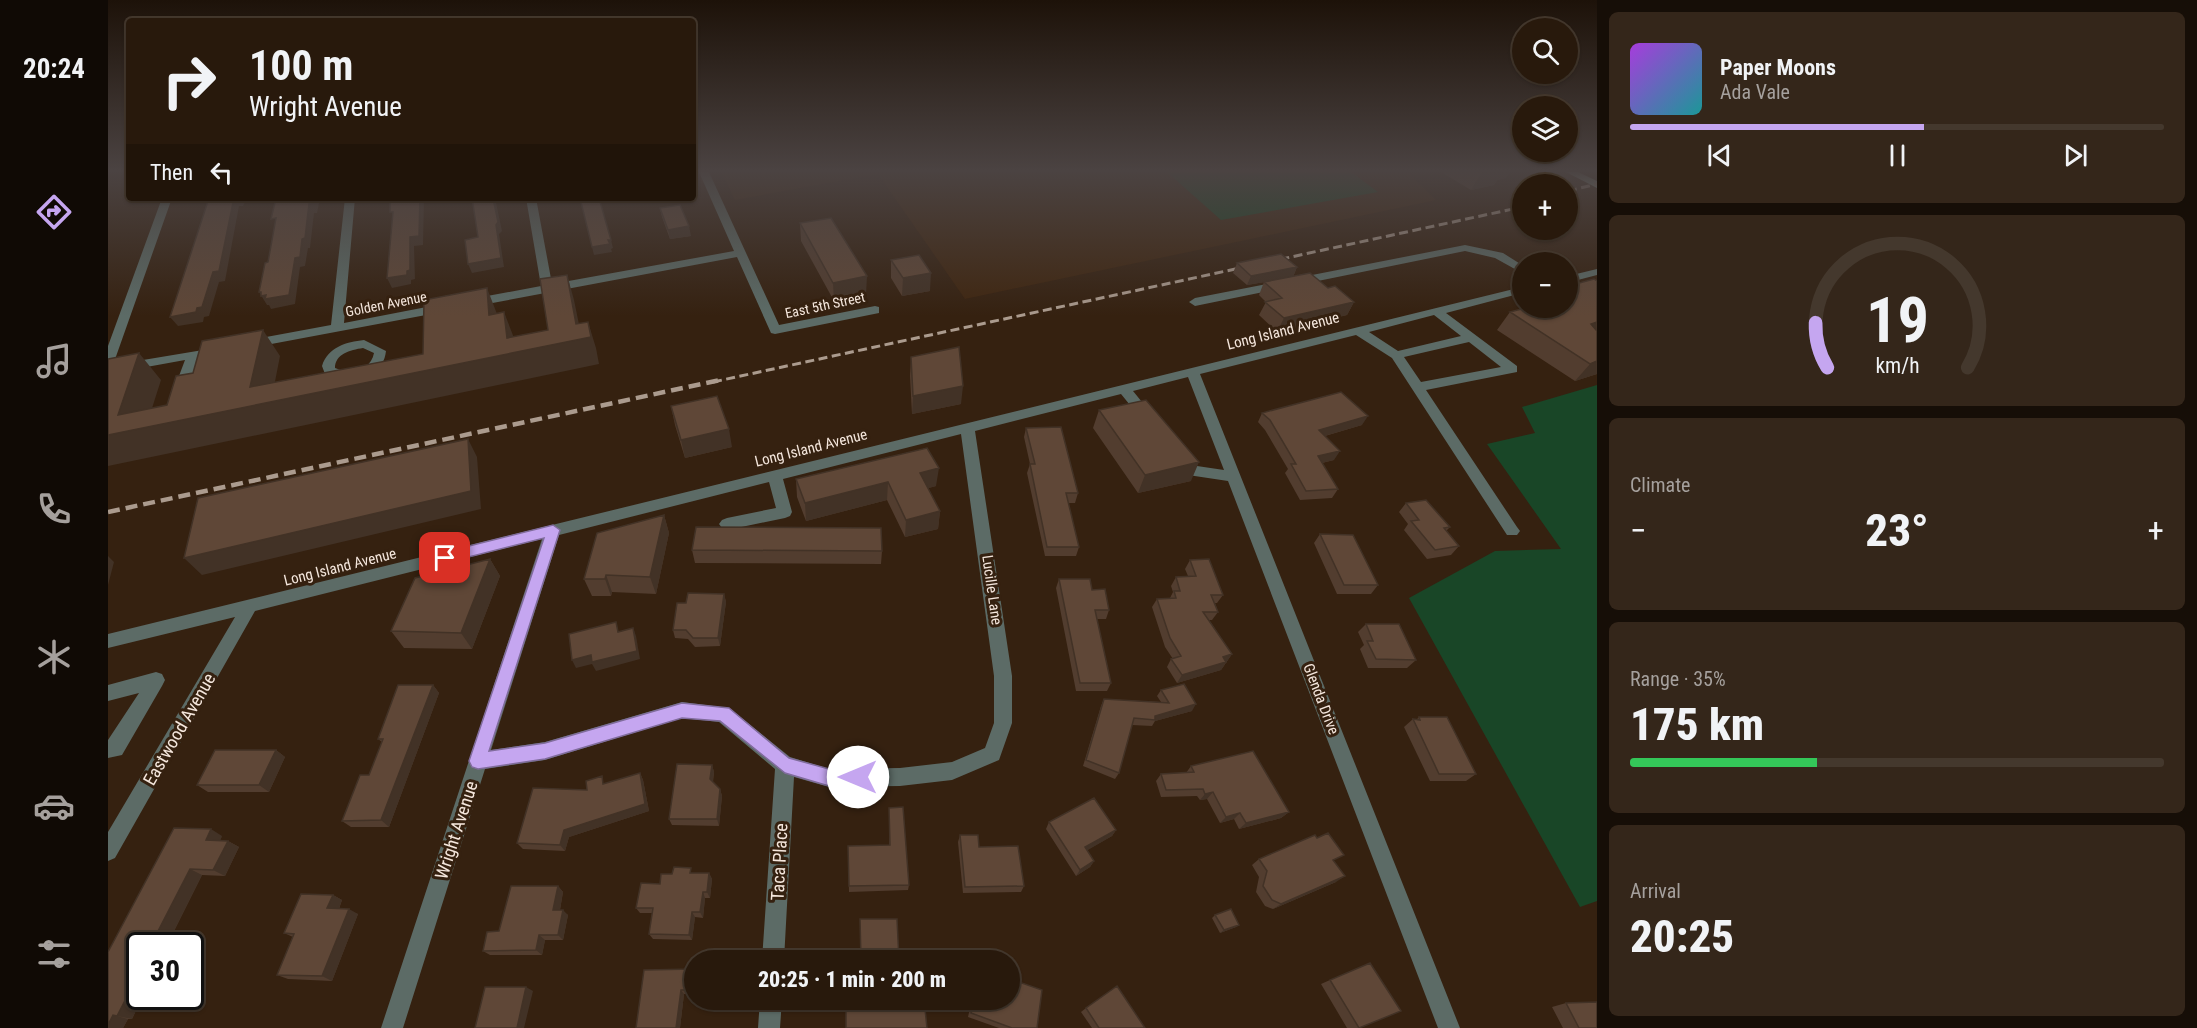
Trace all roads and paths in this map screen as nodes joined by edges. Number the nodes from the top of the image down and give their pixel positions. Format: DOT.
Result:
graph roads {
  1 [pos="159,220"];
  2 [pos="348,220"];
  3 [pos="535,220"];
  4 [pos="725,220"];
  5 [pos="739,252"];
  6 [pos="1512,263"];
  7 [pos="1597,272"];
  8 [pos="1578,277"];
  9 [pos="1578,287"];
  10 [pos="547,288"];
  11 [pos="1512,292"];
  12 [pos="1597,301"];
  13 [pos="1195,302"];
  14 [pos="875,310"];
  15 [pos="1436,310"];
  16 [pos="358,324"];
  17 [pos="337,328"];
  18 [pos="1356,330"];
  19 [pos="1472,338"];
  20 [pos="356,345"];
  21 [pos="193,355"];
  22 [pos="1396,355"];
  23 [pos="108,363"];
  24 [pos="108,370"];
  25 [pos="1192,370"];
  26 [pos="1123,387"];
  27 [pos="1418,387"];
  28 [pos="180,394"];
  29 [pos="967,426"];
  30 [pos="1157,428"];
  31 [pos="1171,445"];
  32 [pos="774,474"];
  33 [pos="1234,477"];
  34 [pos="727,524"];
  35 [pos="553,530"];
  36 [pos="1512,531"];
  37 [pos="249,607"];
  38 [pos="108,641"];
  39 [pos="108,693"];
  40 [pos="108,749"];
  41 [pos="478,761"];
  42 [pos="785,765"];
  43 [pos="108,851"];
  44 [pos="774,950"];
  45 [pos="770,1010"];
  46 [pos="392,1028"];
  47 [pos="769,1028"];
  48 [pos="1449,1028"];
  1 -- 23 [label="street"];
  2 -- 17 [label="street"];
  3 -- 10 [label="street"];
  4 -- 5 [label="street, East 5th Street"];
  5 -- 10 [label="street, Golden Avenue"];
  5 -- 14 [label="street, East 5th Street"];
  6 -- 13 [label="street"];
  7 -- 8 [label="street"];
  9 -- 12 [label="street"];
  10 -- 16 [label="street, Golden Avenue"];
  11 -- 15 [label="street, Long Island Avenue"];
  15 -- 18 [label="street, Long Island Avenue"];
  15 -- 19 [label="street"];
  16 -- 17 [label="street, Golden Avenue"];
  16 -- 20 [label="street"];
  17 -- 21 [label="street, Golden Avenue"];
  18 -- 22 [label="street"];
  18 -- 25 [label="street, Long Island Avenue"];
  19 -- 22 [label="street"];
  19 -- 27 [label="street"];
  21 -- 24 [label="street, Golden Avenue"];
  21 -- 28 [label="street"];
  22 -- 27 [label="street"];
  25 -- 26 [label="street, Long Island Avenue"];
  25 -- 33 [label="street, Glenda Drive"];
  26 -- 29 [label="street, Long Island Avenue"];
  26 -- 30 [label="street"];
  27 -- 36 [label="street"];
  29 -- 32 [label="street, Long Island Avenue"];
  29 -- 42 [label="street, Lucille Lane"];
  31 -- 33 [label="street"];
  32 -- 34 [label="street"];
  32 -- 35 [label="street, Long Island Avenue"];
  33 -- 48 [label="street, Glenda Drive"];
  35 -- 37 [label="street, Long Island Avenue"];
  35 -- 41 [label="street, Wright Avenue"];
  37 -- 38 [label="street, Long Island Avenue"];
  37 -- 43 [label="street, Eastwood Avenue"];
  39 -- 40 [label="street"];
  41 -- 42 [label="street"];
  41 -- 46 [label="street, Wright Avenue"];
  42 -- 44 [label="street, Taca Place"];
  45 -- 47 [label="street"];
}
